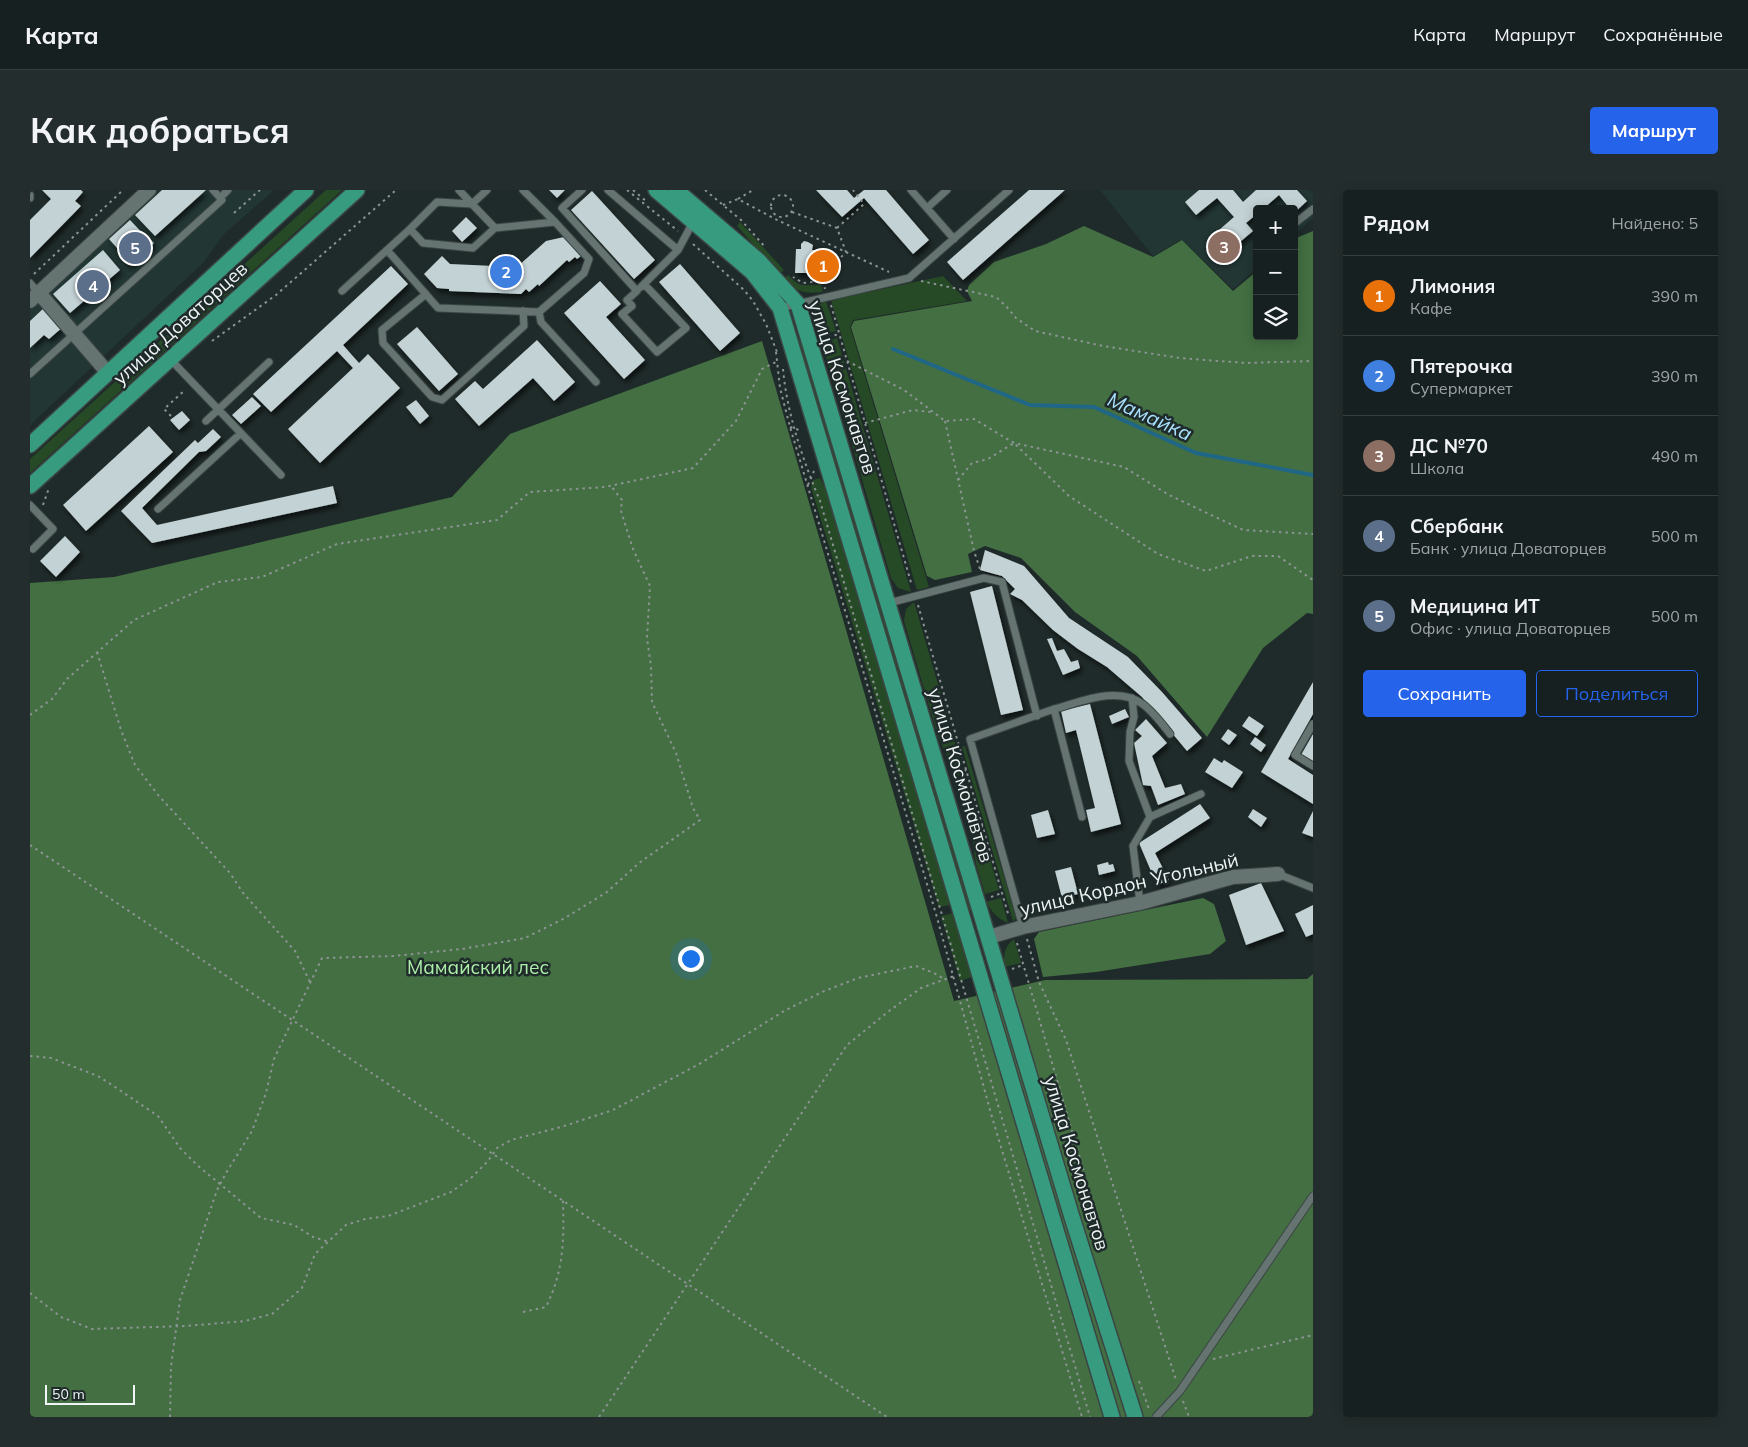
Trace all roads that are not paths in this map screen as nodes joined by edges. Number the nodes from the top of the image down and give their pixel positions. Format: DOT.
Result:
graph roads {
  1 [pos="213,190"];
  2 [pos="306,190"];
  3 [pos="357,190"];
  4 [pos="459,190"];
  5 [pos="487,190"];
  6 [pos="524,190"];
  7 [pos="582,190"];
  8 [pos="608,190"];
  9 [pos="656,190"];
  10 [pos="676,190"];
  11 [pos="910,190"];
  12 [pos="947,190"];
  13 [pos="1009,190"];
  14 [pos="142,192"];
  15 [pos="472,204"];
  16 [pos="927,208"];
  17 [pos="1313,209"];
  18 [pos="1298,221"];
  19 [pos="555,222"];
  20 [pos="495,228"];
  21 [pos="410,229"];
  22 [pos="688,231"];
  23 [pos="954,239"];
  24 [pos="387,250"];
  25 [pos="678,250"];
  26 [pos="644,284"];
  27 [pos="342,291"];
  28 [pos="637,291"];
  29 [pos="33,292"];
  30 [pos="426,294"];
  31 [pos="798,304"];
  32 [pos="780,308"];
  33 [pos="523,311"];
  34 [pos="539,312"];
  35 [pos="74,334"];
  36 [pos="170,359"];
  37 [pos="269,362"];
  38 [pos="108,372"];
  39 [pos="30,374"];
  40 [pos="596,382"];
  41 [pos="218,410"];
  42 [pos="206,421"];
  43 [pos="241,433"];
  44 [pos="30,445"];
  45 [pos="281,475"];
  46 [pos="30,486"];
  47 [pos="30,505"];
  48 [pos="158,509"];
  49 [pos="33,549"];
  50 [pos="889,602"];
  51 [pos="1132,698"];
  52 [pos="1054,709"];
  53 [pos="1037,716"];
  54 [pos="1313,724"];
  55 [pos="1170,734"];
  56 [pos="1313,766"];
  57 [pos="1201,794"];
  58 [pos="1150,816"];
  59 [pos="1082,817"];
  60 [pos="1278,874"];
  61 [pos="1313,888"];
  62 [pos="1140,903"];
  63 [pos="1018,929"];
  64 [pos="989,937"];
  65 [pos="1313,1196"];
  66 [pos="1112,1417"];
  67 [pos="1135,1417"];
  68 [pos="1156,1417"];
  1 -- 35 [label="lane"];
  2 -- 38 [label="main road, улица Доваторцев"];
  3 -- 36 [label="main road, улица Доваторцев"];
  4 -- 15 [label="lane"];
  5 -- 15 [label="lane"];
  6 -- 19 [label="lane"];
  7 -- 28 [label="lane"];
  8 -- 25 [label="lane"];
  9 -- 22 [label="main road, улица Космонавтов"];
  10 -- 31 [label="main road, улица Космонавтов"];
  11 -- 16 [label="lane"];
  12 -- 16 [label="lane"];
  13 -- 23 [label="lane"];
  14 -- 29 [label="street"];
  15 -- 20 [label="lane"];
  15 -- 21 [label="lane"];
  16 -- 23 [label="lane"];
  17 -- 18 [label="lane"];
  19 -- 20 [label="lane"];
  19 -- 34 [label="lane"];
  20 -- 21 [label="lane"];
  21 -- 24 [label="lane"];
  22 -- 25 [label="lane"];
  22 -- 32 [label="main road, улица Космонавтов"];
  23 -- 31 [label="lane"];
  24 -- 27 [label="lane"];
  24 -- 30 [label="lane"];
  25 -- 26 [label="lane"];
  26 -- 28 [label="lane"];
  26 -- 28 [label="lane"];
  29 -- 35 [label="street"];
  30 -- 33 [label="lane"];
  30 -- 33 [label="lane"];
  31 -- 32 [label="lane"];
  31 -- 50 [label="main road, улица Космонавтов"];
  32 -- 66 [label="main road, улица Космонавтов"];
  33 -- 34 [label="lane"];
  34 -- 40 [label="lane"];
  35 -- 38 [label="street"];
  35 -- 39 [label="lane"];
  36 -- 41 [label="lane"];
  36 -- 46 [label="main road, улица Доваторцев"];
  37 -- 41 [label="lane"];
  38 -- 44 [label="main road, улица Доваторцев"];
  41 -- 42 [label="lane"];
  41 -- 43 [label="lane"];
  43 -- 45 [label="lane"];
  43 -- 48 [label="lane"];
  47 -- 49 [label="lane"];
  50 -- 53 [label="lane"];
  50 -- 64 [label="main road, улица Космонавтов"];
  51 -- 52 [label="lane"];
  51 -- 55 [label="lane"];
  51 -- 58 [label="lane"];
  52 -- 53 [label="lane"];
  52 -- 59 [label="lane"];
  53 -- 63 [label="lane"];
  54 -- 56 [label="lane"];
  57 -- 58 [label="lane"];
  58 -- 62 [label="lane"];
  60 -- 61 [label="lane"];
  60 -- 62 [label="street, улица Кордон Угольный"];
  62 -- 63 [label="street, улица Кордон Угольный"];
  63 -- 64 [label="street, улица Кордон Угольный"];
  64 -- 67 [label="main road, улица Космонавтов"];
  65 -- 68 [label="lane"];
}
